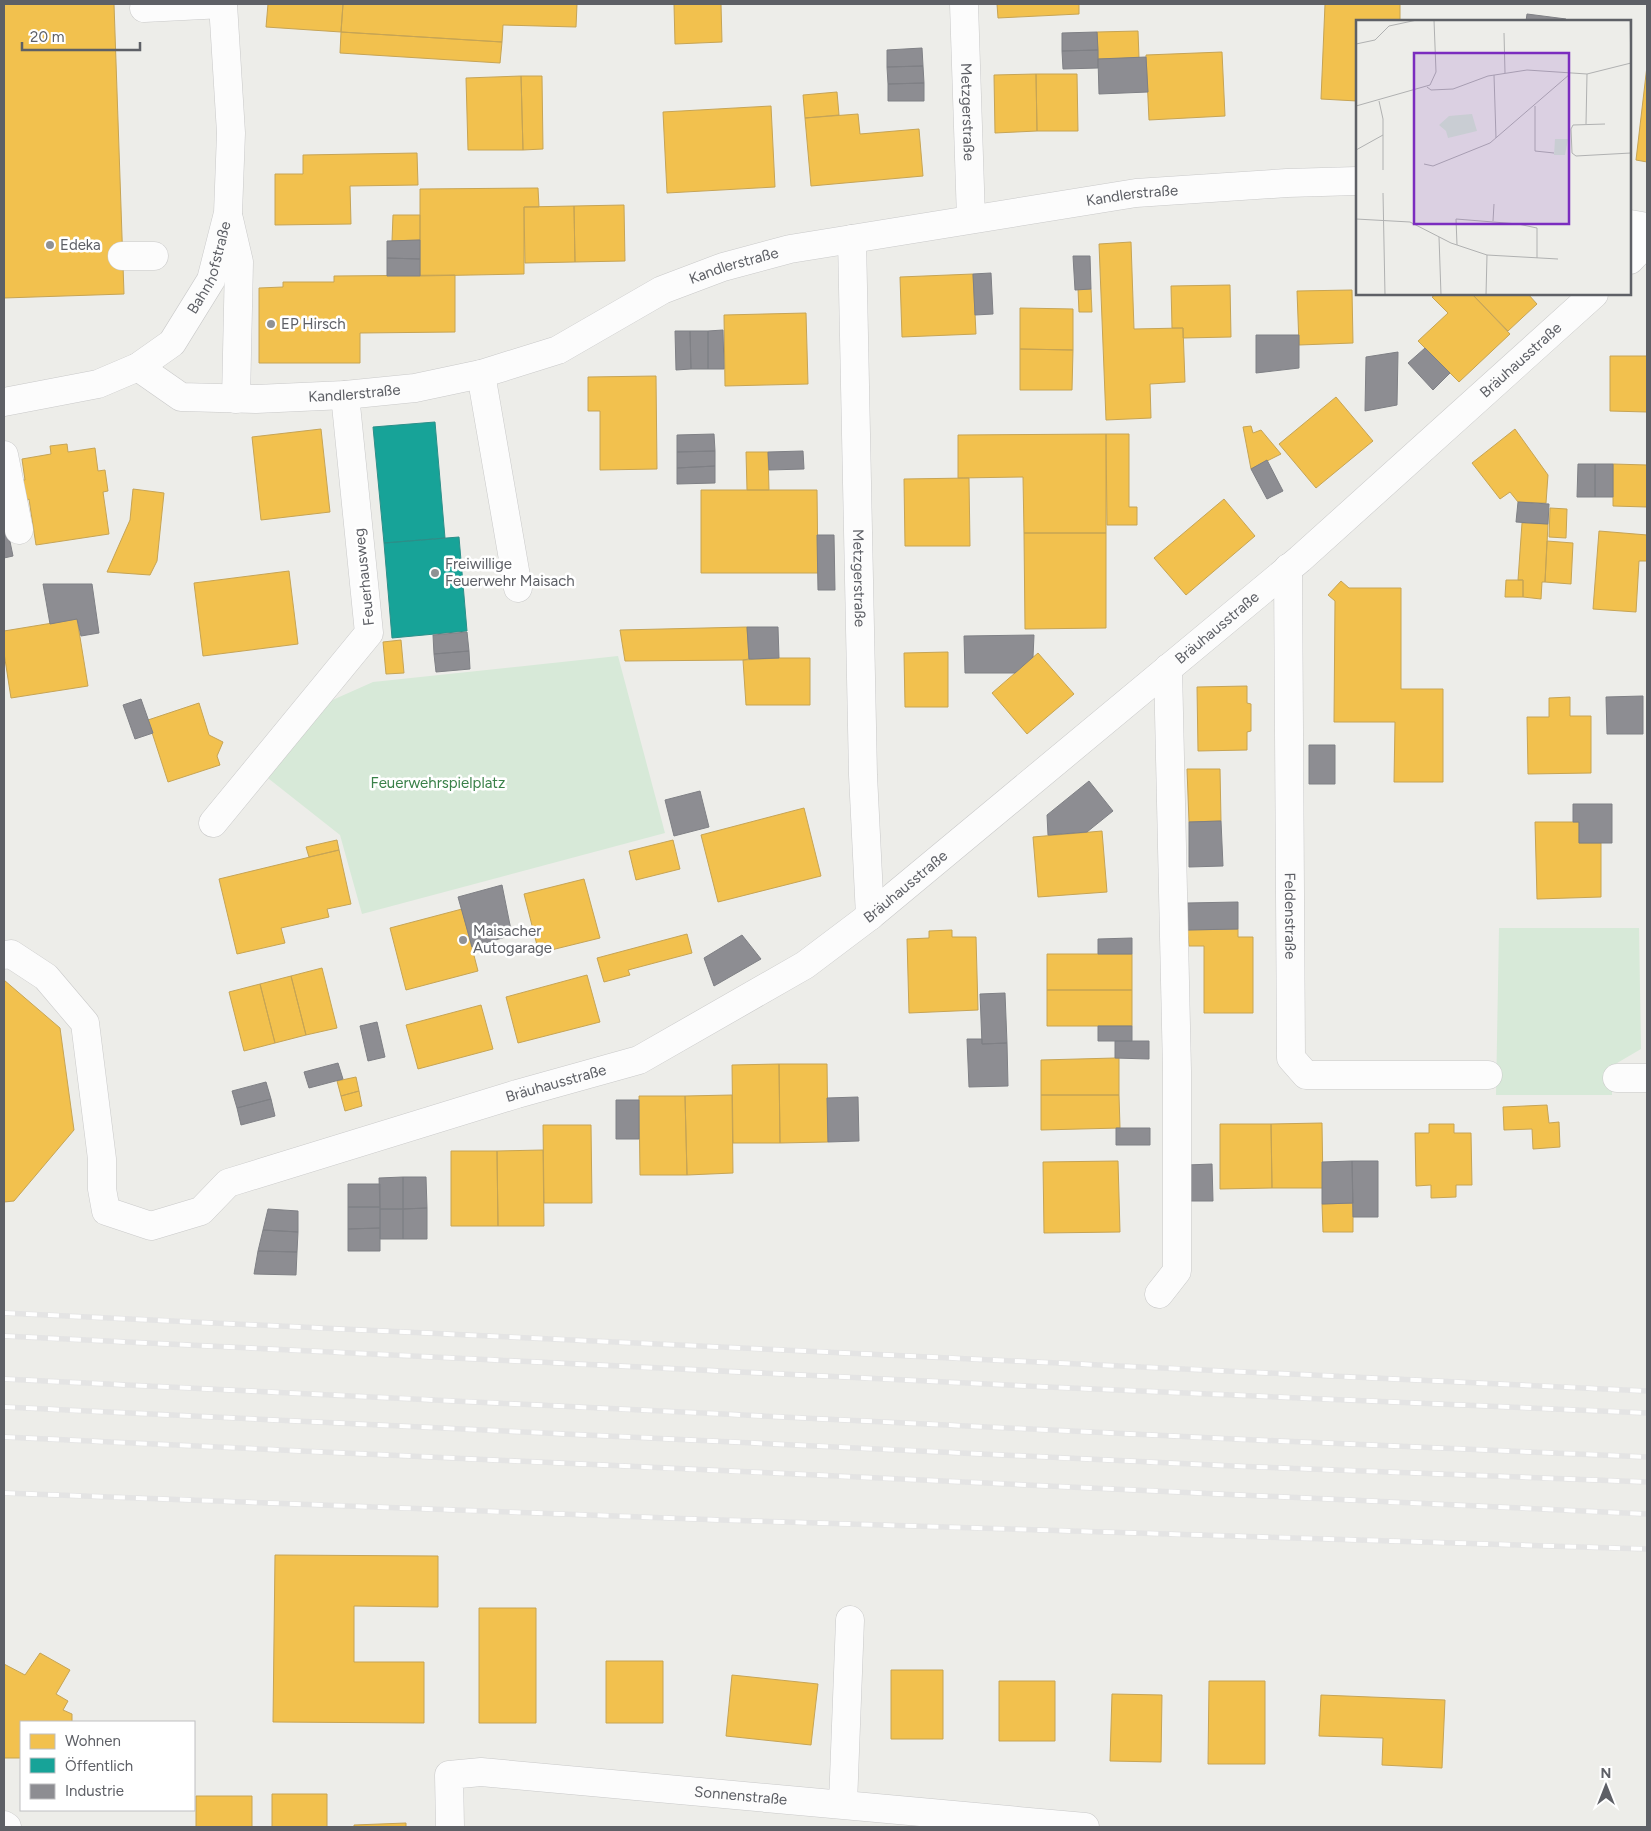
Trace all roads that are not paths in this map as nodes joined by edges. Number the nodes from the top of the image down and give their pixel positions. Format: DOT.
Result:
graph roads {
  1 [pos="222,4"];
  2 [pos="964,4"];
  3 [pos="144,8"];
  4 [pos="1356,182"];
  5 [pos="228,213"];
  6 [pos="970,219"];
  7 [pos="1631,224"];
  8 [pos="1647,227"];
  9 [pos="852,238"];
  10 [pos="1647,242"];
  11 [pos="122,256"];
  12 [pos="154,256"];
  13 [pos="1631,259"];
  14 [pos="1593,295"];
  15 [pos="138,367"];
  16 [pos="481,374"];
  17 [pos="345,395"];
  18 [pos="236,399"];
  19 [pos="4,402"];
  20 [pos="4,455"];
  21 [pos="19,530"];
  22 [pos="1288,568"];
  23 [pos="518,588"];
  24 [pos="1168,668"];
  25 [pos="213,823"];
  26 [pos="870,916"];
  27 [pos="4,955"];
  28 [pos="1488,1075"];
  29 [pos="1617,1078"];
  30 [pos="1647,1078"];
  31 [pos="1159,1294"];
  32 [pos="850,1620"];
  33 [pos="842,1804"];
  34 [pos="4,1825"];
  35 [pos="7,1827"];
  36 [pos="450,1827"];
  37 [pos="1085,1827"];
  1 -- 3 [label="street"];
  1 -- 5 [label="street, Bahnhofstraße"];
  2 -- 6 [label="street, Metzgerstraße"];
  4 -- 6 [label="street, Kandlerstraße"];
  5 -- 15 [label="street, Bahnhofstraße"];
  5 -- 18 [label="street"];
  6 -- 9 [label="street, Kandlerstraße"];
  7 -- 8 [label="street"];
  9 -- 16 [label="street, Kandlerstraße"];
  9 -- 26 [label="street, Metzgerstraße"];
  10 -- 13 [label="street"];
  11 -- 12 [label="street"];
  14 -- 22 [label="street, Bräuhausstraße"];
  15 -- 18 [label="street, Kandlerstraße"];
  15 -- 19 [label="street, Bahnhofstraße"];
  16 -- 17 [label="street, Kandlerstraße"];
  16 -- 23 [label="street"];
  17 -- 18 [label="street, Kandlerstraße"];
  17 -- 25 [label="street, Feuerhausweg"];
  20 -- 21 [label="street"];
  22 -- 24 [label="street, Bräuhausstraße"];
  22 -- 28 [label="street, Feldenstraße"];
  24 -- 26 [label="street, Bräuhausstraße"];
  24 -- 31 [label="street"];
  26 -- 27 [label="street, Bräuhausstraße"];
  29 -- 30 [label="street"];
  32 -- 33 [label="street"];
  33 -- 36 [label="street, Sonnenstraße"];
  33 -- 37 [label="street, Sonnenstraße"];
  34 -- 35 [label="street"];
}
